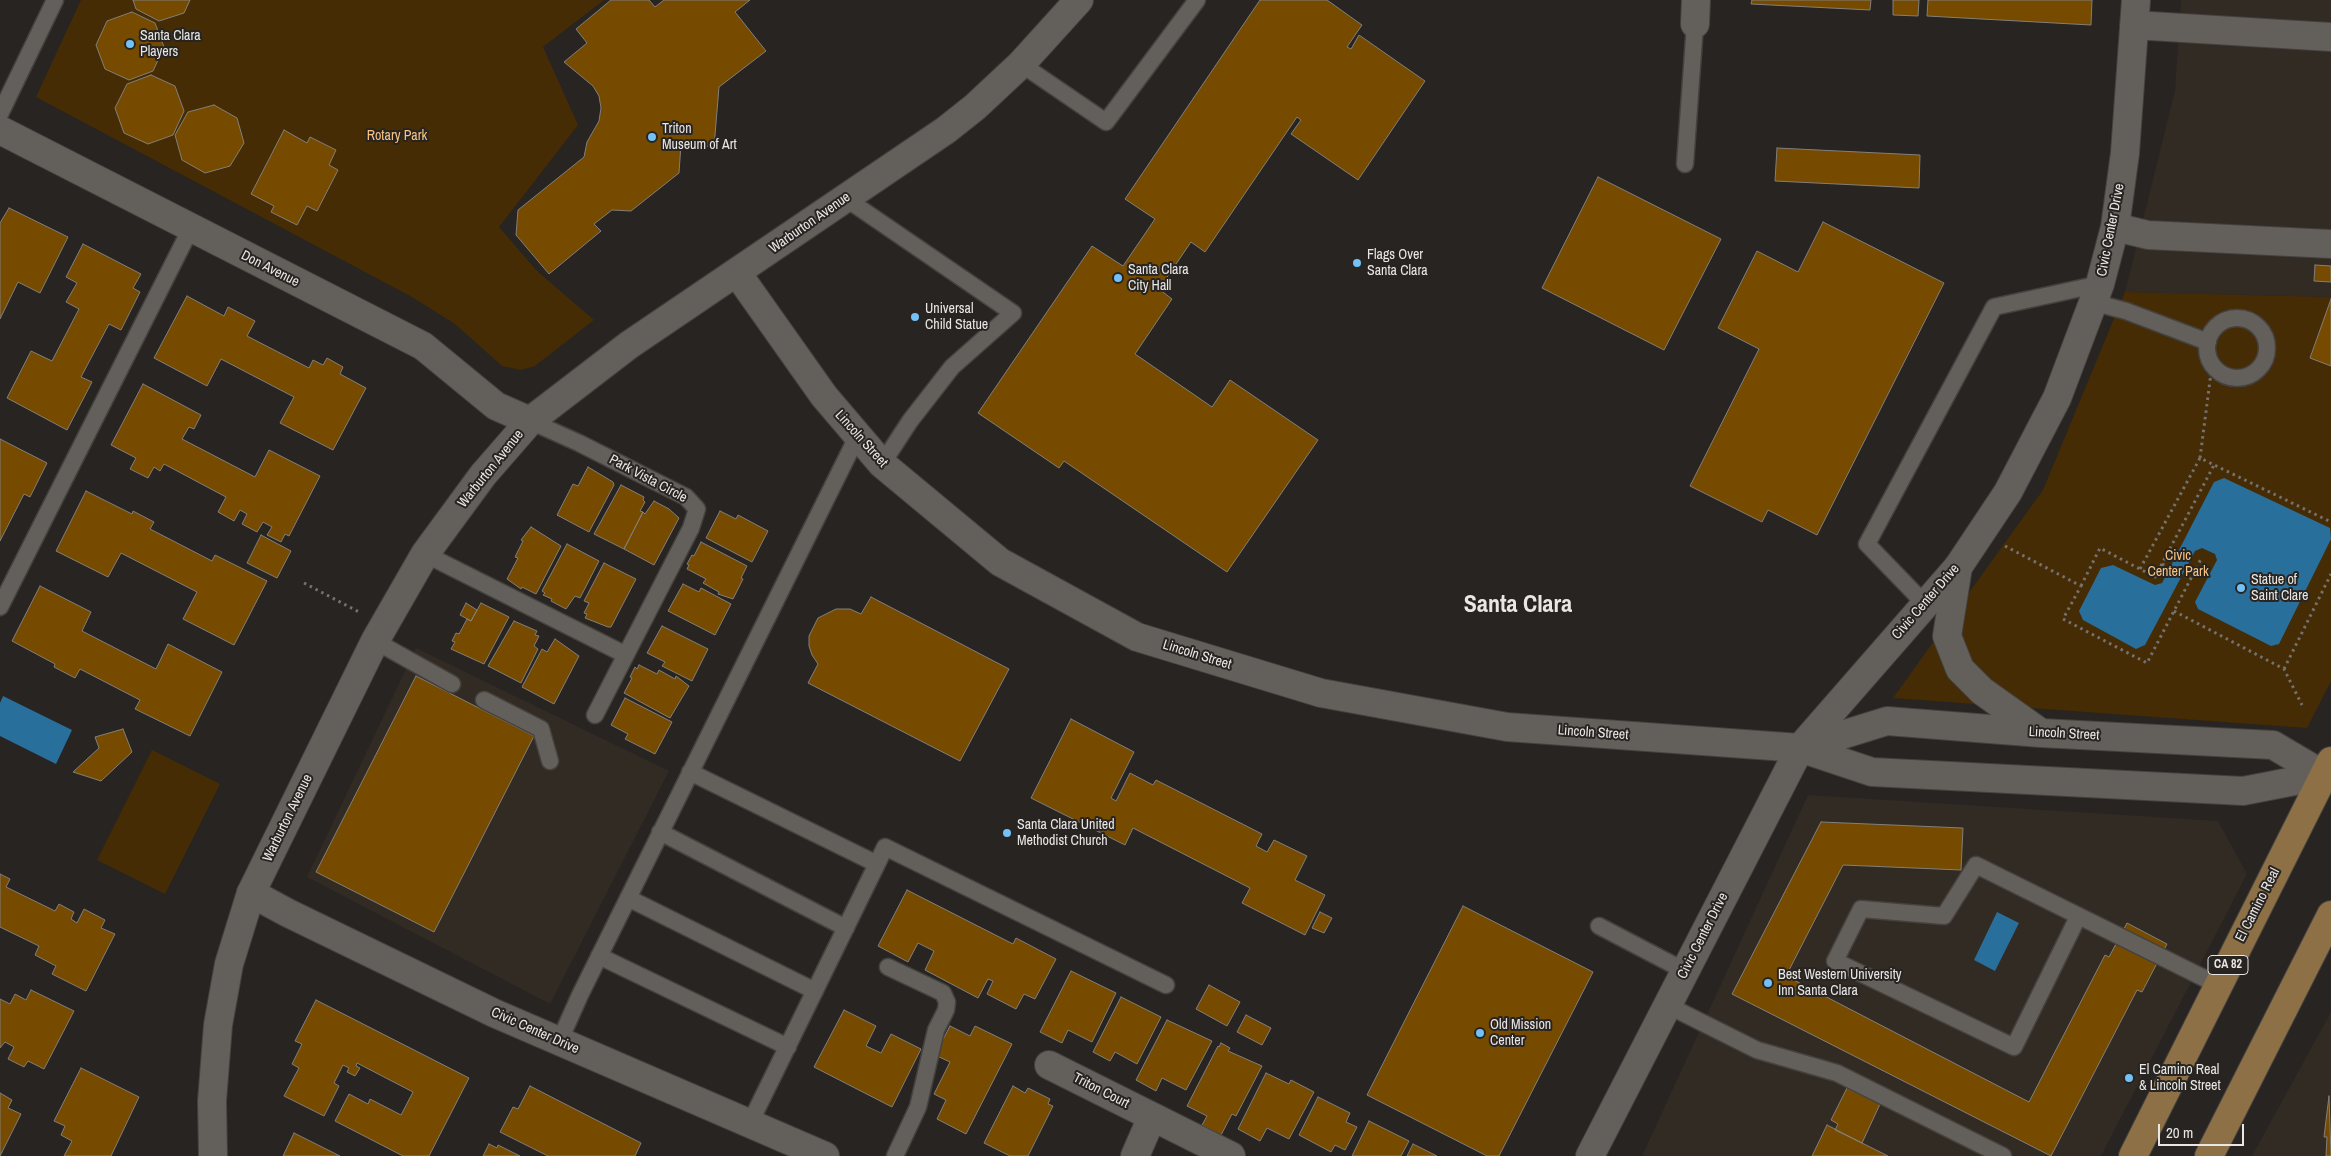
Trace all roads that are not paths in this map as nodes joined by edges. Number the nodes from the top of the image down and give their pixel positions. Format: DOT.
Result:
graph roads {
  1 [pos="55,0"];
  2 [pos="1079,0"];
  3 [pos="1197,0"];
  4 [pos="1696,12"];
  5 [pos="2135,13"];
  6 [pos="2331,37"];
  7 [pos="1021,64"];
  8 [pos="0,114"];
  9 [pos="0,130"];
  10 [pos="1685,164"];
  11 [pos="845,198"];
  12 [pos="2115,227"];
  13 [pos="191,228"];
  14 [pos="2331,244"];
  15 [pos="737,273"];
  16 [pos="2096,293"];
  17 [pos="2208,342"];
  18 [pos="530,421"];
  19 [pos="857,437"];
  20 [pos="882,464"];
  21 [pos="425,554"];
  22 [pos="1958,567"];
  23 [pos="1925,604"];
  24 [pos="0,607"];
  25 [pos="375,641"];
  26 [pos="626,655"];
  27 [pos="452,684"];
  28 [pos="484,700"];
  29 [pos="594,715"];
  30 [pos="2041,733"];
  31 [pos="1800,748"];
  32 [pos="550,761"];
  33 [pos="2329,770"];
  34 [pos="690,772"];
  35 [pos="660,832"];
  36 [pos="877,864"];
  37 [pos="251,893"];
  38 [pos="628,898"];
  39 [pos="2331,915"];
  40 [pos="2078,917"];
  41 [pos="1599,926"];
  42 [pos="846,928"];
  43 [pos="599,956"];
  44 [pos="888,967"];
  45 [pos="1685,971"];
  46 [pos="1166,985"];
  47 [pos="2218,985"];
  48 [pos="815,990"];
  49 [pos="1667,1005"];
  50 [pos="559,1042"];
  51 [pos="788,1047"];
  52 [pos="1049,1065"];
  53 [pos="1152,1117"];
  54 [pos="750,1123"];
  55 [pos="213,1156"];
  56 [pos="825,1156"];
  57 [pos="895,1156"];
  58 [pos="1135,1156"];
  59 [pos="1231,1156"];
  60 [pos="1590,1156"];
  61 [pos="2003,1156"];
  62 [pos="2132,1156"];
  63 [pos="2209,1156"];
  1 -- 8 [label="lane"];
  2 -- 7 [label="street, Warburton Avenue"];
  3 -- 7 [label="lane"];
  4 -- 10 [label="lane"];
  5 -- 6 [label="street"];
  5 -- 12 [label="street, Civic Center Drive"];
  7 -- 11 [label="street, Warburton Avenue"];
  9 -- 13 [label="street, Don Avenue"];
  11 -- 15 [label="street, Warburton Avenue"];
  11 -- 20 [label="lane"];
  12 -- 14 [label="street"];
  12 -- 16 [label="street, Civic Center Drive"];
  13 -- 18 [label="street, Don Avenue"];
  13 -- 24 [label="lane"];
  15 -- 18 [label="street, Warburton Avenue"];
  15 -- 19 [label="street, Lincoln Street"];
  16 -- 17 [label="lane"];
  16 -- 22 [label="street, Civic Center Drive"];
  16 -- 23 [label="lane"];
  17 -- 17 [label="lane"];
  18 -- 21 [label="street, Warburton Avenue"];
  18 -- 26 [label="lane, Park Vista Circle"];
  19 -- 20 [label="street, Lincoln Street"];
  19 -- 34 [label="lane"];
  20 -- 31 [label="street, Lincoln Street"];
  21 -- 25 [label="street, Warburton Avenue"];
  21 -- 26 [label="lane"];
  22 -- 23 [label="street, Civic Center Drive"];
  22 -- 30 [label="street"];
  23 -- 31 [label="street, Civic Center Drive"];
  25 -- 27 [label="lane"];
  25 -- 37 [label="street, Warburton Avenue"];
  26 -- 29 [label="lane, Park Vista Circle"];
  28 -- 32 [label="lane"];
  30 -- 31 [label="street, Lincoln Street"];
  30 -- 33 [label="street, Lincoln Street"];
  31 -- 33 [label="street, Lincoln Street"];
  31 -- 45 [label="street, Civic Center Drive"];
  33 -- 47 [label="main road, El Camino Real / CA 82"];
  34 -- 35 [label="lane"];
  34 -- 36 [label="lane"];
  35 -- 38 [label="lane"];
  35 -- 42 [label="lane"];
  36 -- 42 [label="lane"];
  36 -- 46 [label="lane"];
  37 -- 50 [label="street, Civic Center Drive"];
  37 -- 55 [label="street, Warburton Avenue"];
  38 -- 43 [label="lane"];
  38 -- 48 [label="lane"];
  39 -- 63 [label="main road"];
  40 -- 40 [label="lane"];
  40 -- 47 [label="lane"];
  41 -- 45 [label="lane"];
  42 -- 48 [label="lane"];
  43 -- 50 [label="lane"];
  43 -- 51 [label="lane"];
  44 -- 57 [label="lane"];
  45 -- 49 [label="street, Civic Center Drive"];
  47 -- 62 [label="main road, El Camino Real / CA 82"];
  48 -- 51 [label="lane"];
  49 -- 60 [label="street, Civic Center Drive"];
  49 -- 61 [label="lane"];
  50 -- 54 [label="street, Civic Center Drive"];
  51 -- 54 [label="lane"];
  52 -- 53 [label="street, Triton Court"];
  53 -- 58 [label="street"];
  53 -- 59 [label="street, Triton Court"];
  54 -- 56 [label="street, Civic Center Drive"];
}
